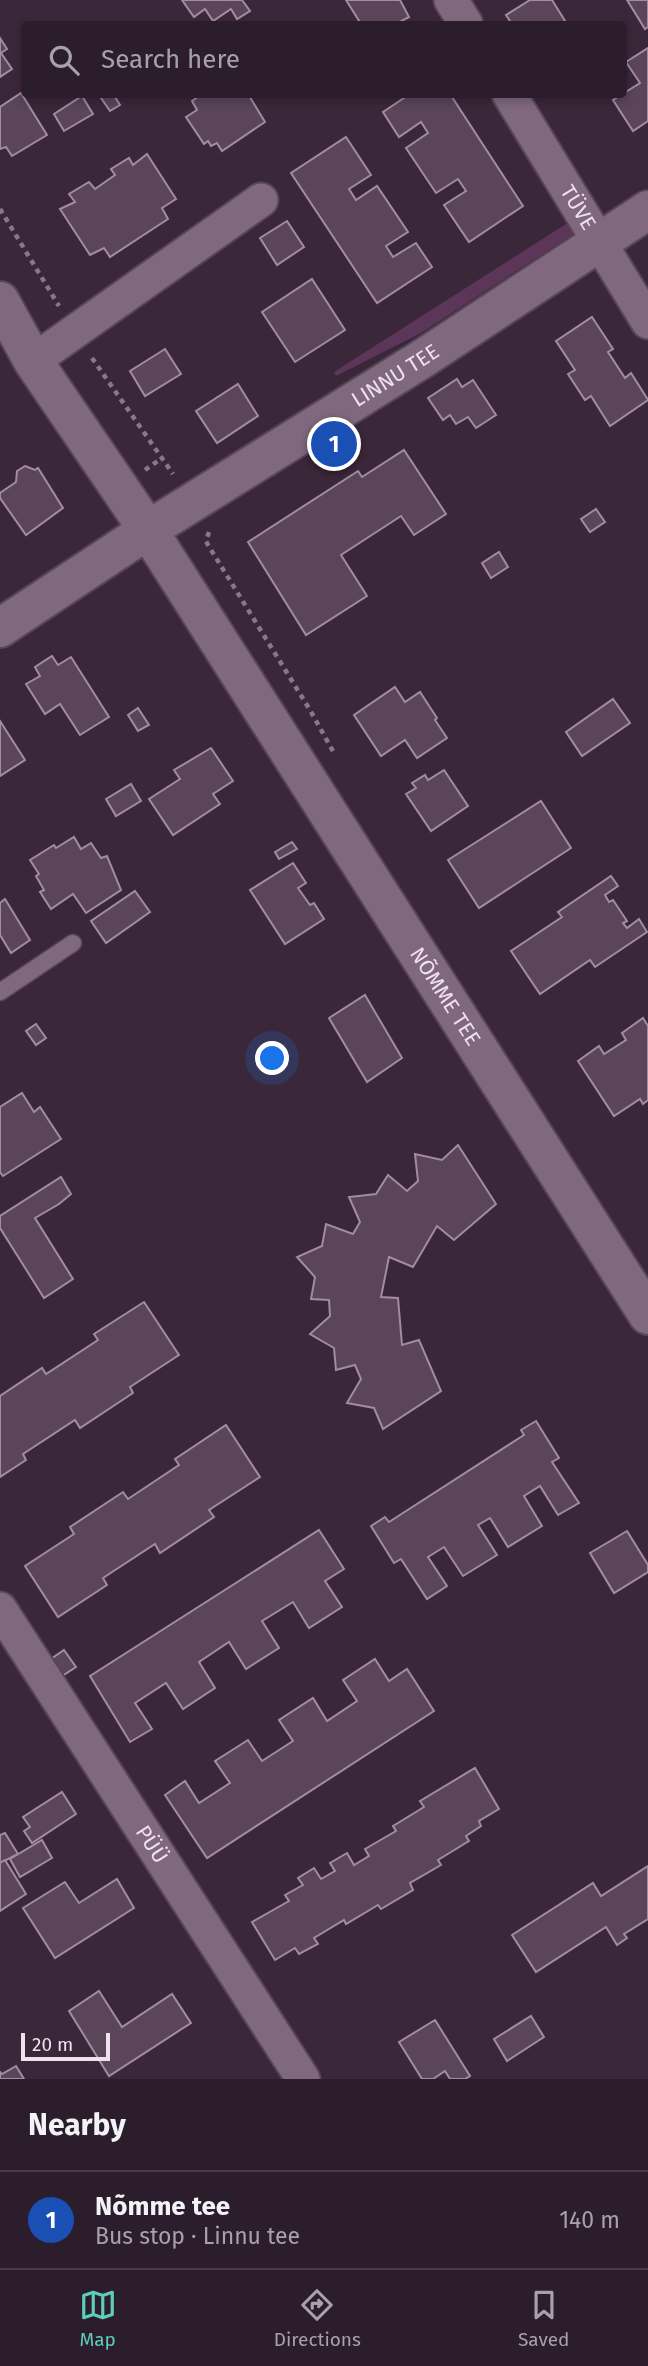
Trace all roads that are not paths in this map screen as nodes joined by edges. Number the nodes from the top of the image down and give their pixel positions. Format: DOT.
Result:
graph roads {
  1 [pos="451,0"];
  2 [pos="464,21"];
  3 [pos="511,98"];
  4 [pos="261,200"];
  5 [pos="648,210"];
  6 [pos="599,242"];
  7 [pos="0,301"];
  8 [pos="648,321"];
  9 [pos="33,361"];
  10 [pos="148,530"];
  11 [pos="0,628"];
  12 [pos="73,943"];
  13 [pos="0,992"];
  14 [pos="648,1315"];
  15 [pos="0,1609"];
  16 [pos="303,2079"];
  1 -- 2 [label="street"];
  3 -- 6 [label="street, TÜVE"];
  4 -- 9 [label="street"];
  5 -- 6 [label="street, LINNU TEE"];
  6 -- 8 [label="street, TÜVE"];
  6 -- 10 [label="street, LINNU TEE"];
  7 -- 9 [label="street, NÕMME TEE"];
  9 -- 10 [label="street, NÕMME TEE"];
  10 -- 11 [label="street, LINNU TEE"];
  10 -- 14 [label="street, NÕMME TEE"];
  12 -- 13 [label="lane"];
  15 -- 16 [label="street, PÜÜ"];
}
